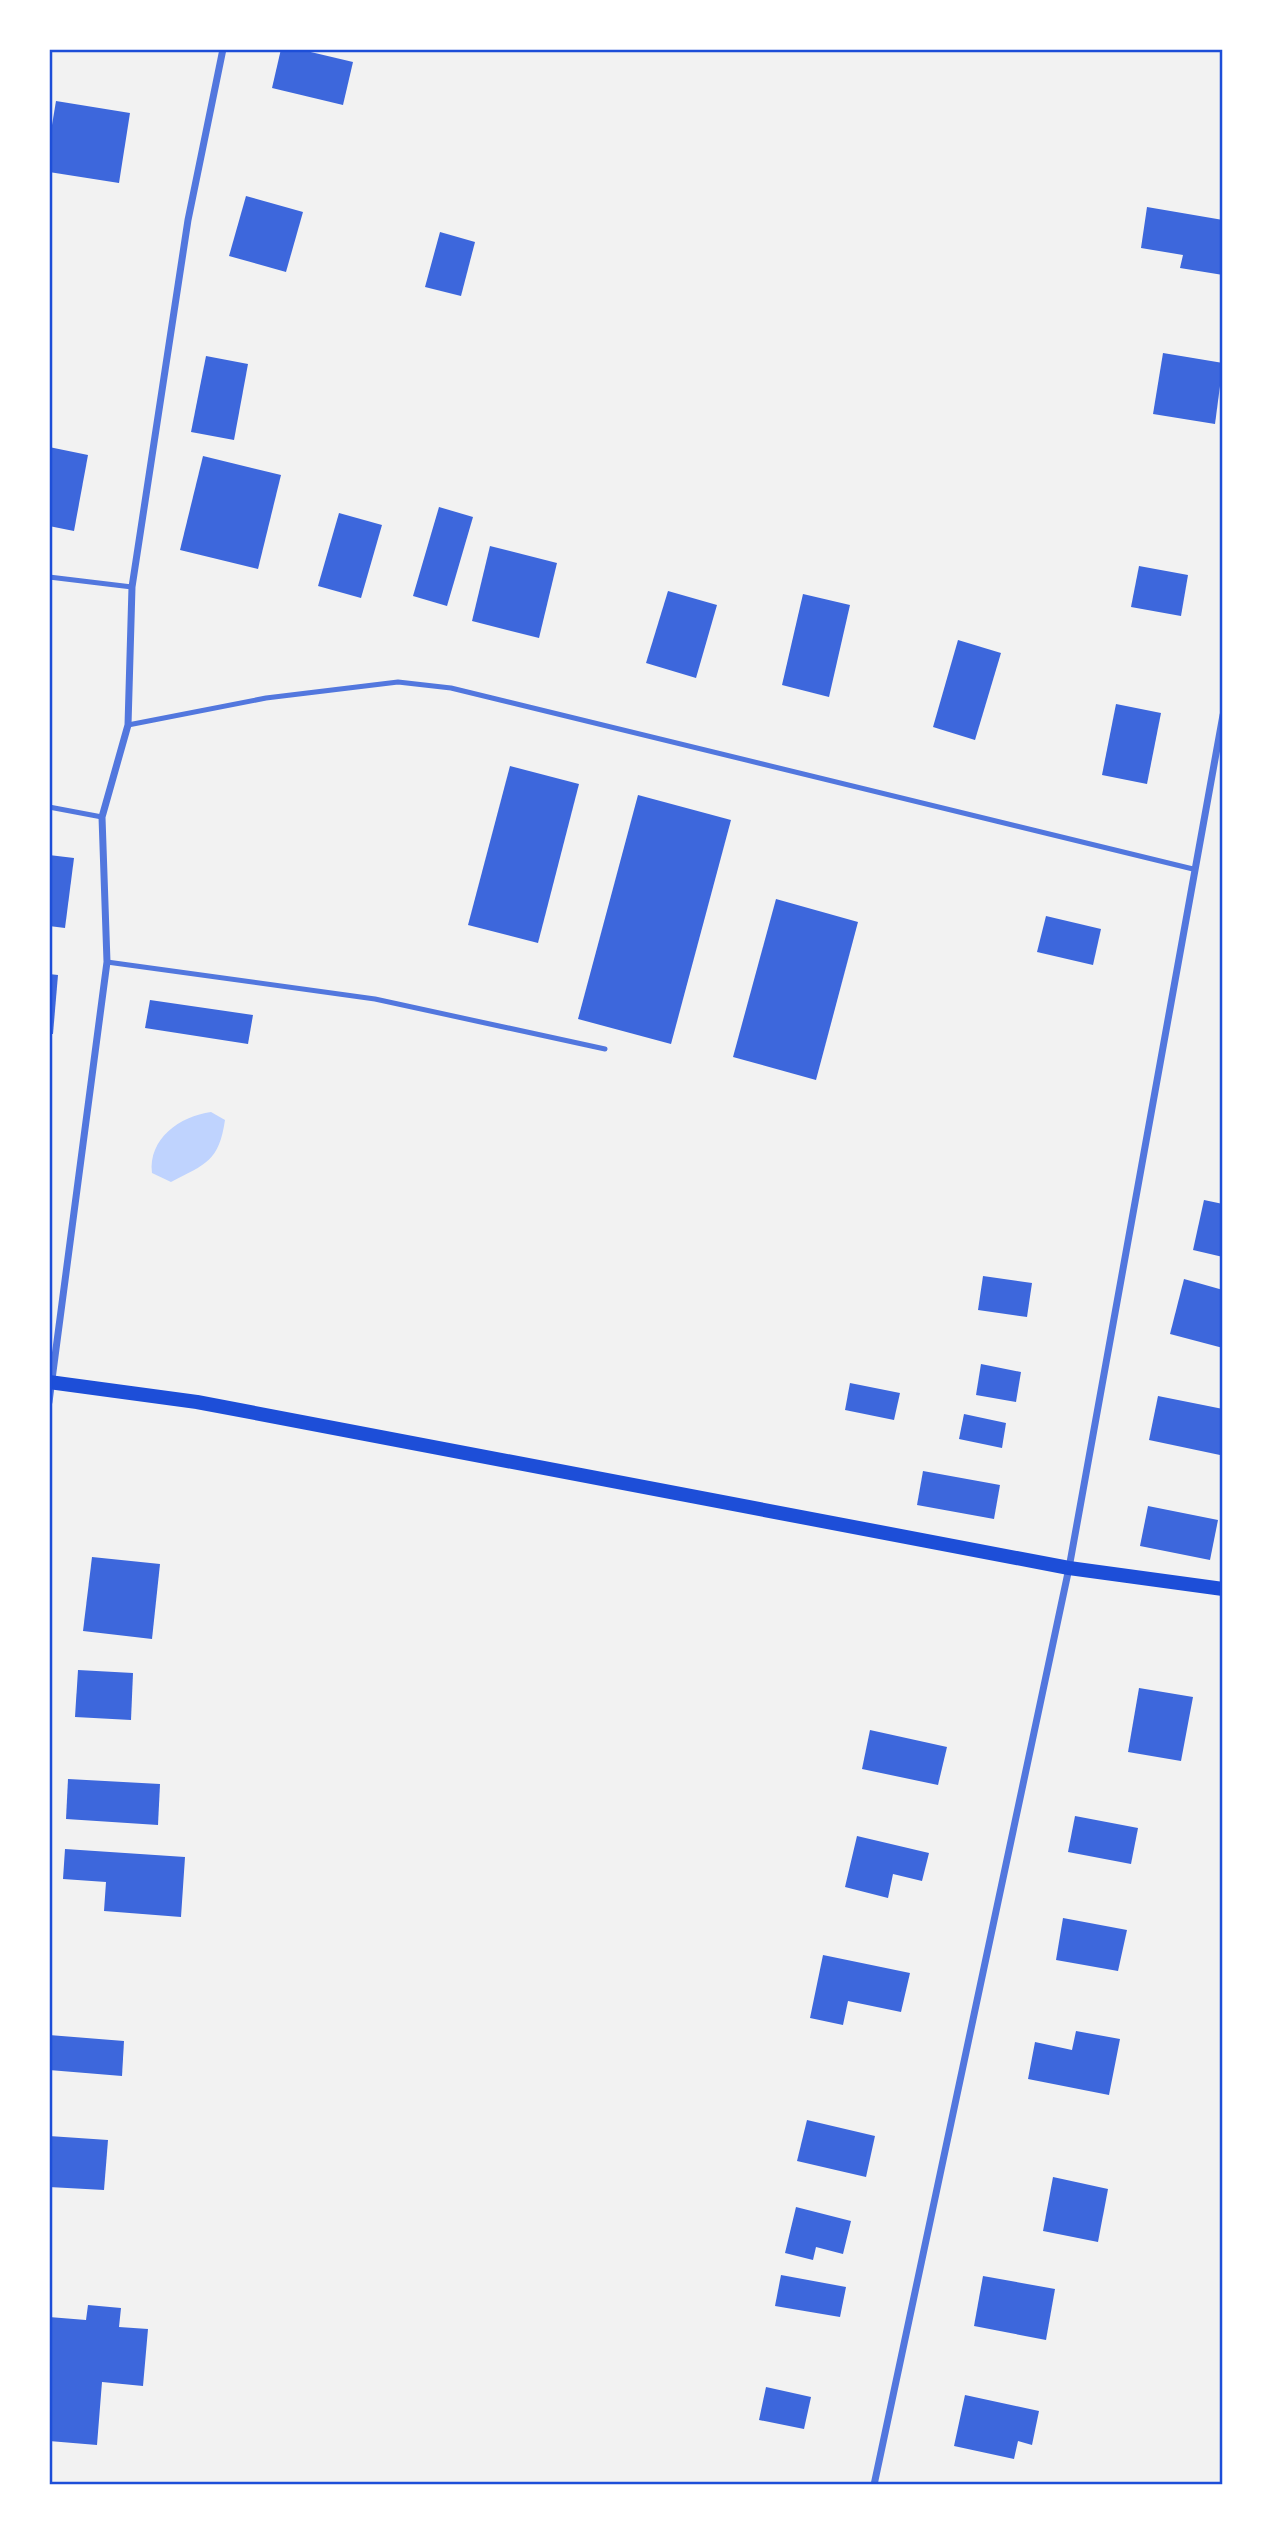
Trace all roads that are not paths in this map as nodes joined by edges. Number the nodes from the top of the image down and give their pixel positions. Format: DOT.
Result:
graph roads {
  1 [pos="223,49"];
  2 [pos="49,576"];
  3 [pos="132,587"];
  4 [pos="1223,715"];
  5 [pos="128,725"];
  6 [pos="49,807"];
  7 [pos="102,817"];
  8 [pos="1193,869"];
  9 [pos="107,962"];
  10 [pos="605,1049"];
  11 [pos="50,1383"];
  12 [pos="49,1402"];
  13 [pos="1069,1568"];
  14 [pos="1223,1589"];
  15 [pos="874,2485"];
  1 -- 3 [label="street"];
  2 -- 3 [label="lane"];
  3 -- 5 [label="street"];
  4 -- 8 [label="street"];
  5 -- 7 [label="street"];
  5 -- 8 [label="lane"];
  6 -- 7 [label="lane"];
  7 -- 9 [label="street"];
  8 -- 13 [label="street"];
  9 -- 10 [label="lane"];
  9 -- 11 [label="street"];
  11 -- 12 [label="street"];
  11 -- 13 [label="main road"];
  13 -- 14 [label="main road"];
  13 -- 15 [label="street"];
}
